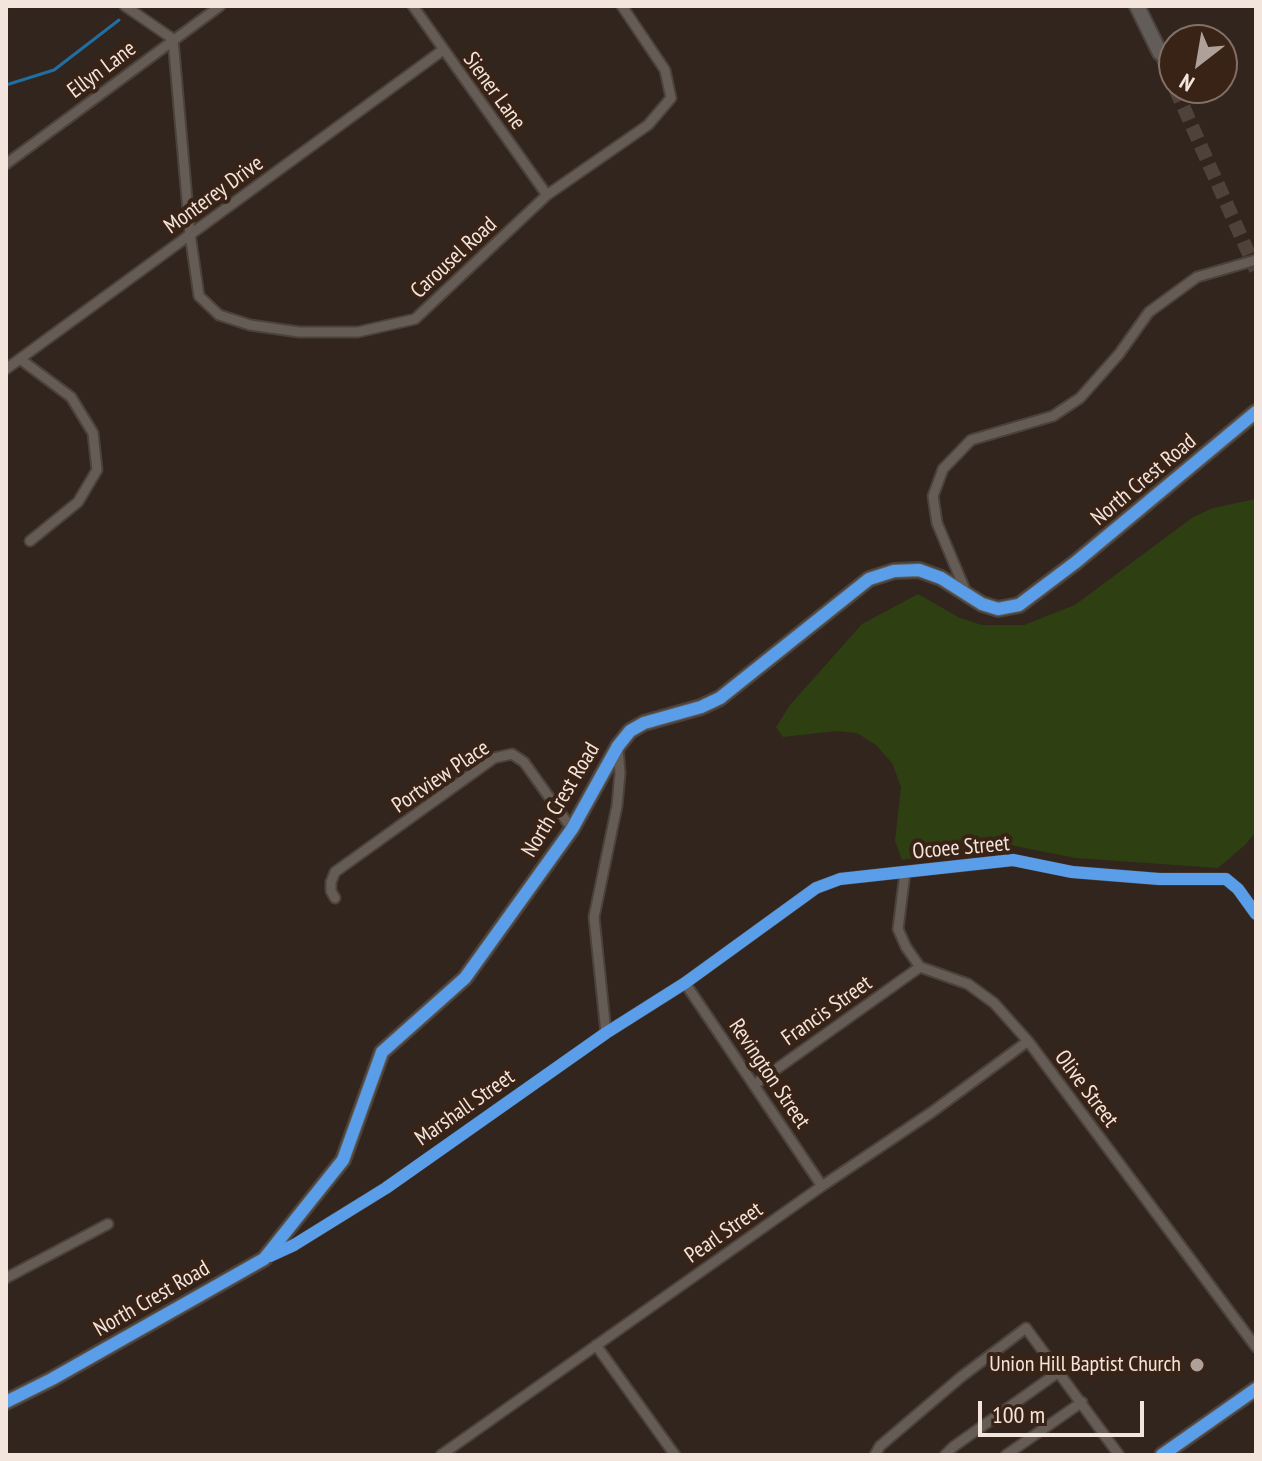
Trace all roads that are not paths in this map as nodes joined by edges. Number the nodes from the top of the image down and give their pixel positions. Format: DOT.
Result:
graph roads {
  1 [pos="125,6"];
  2 [pos="220,6"];
  3 [pos="413,6"];
  4 [pos="622,6"];
  5 [pos="1137,6"];
  6 [pos="173,39"];
  7 [pos="1158,49"];
  8 [pos="443,50"];
  9 [pos="6,164"];
  10 [pos="547,195"];
  11 [pos="190,234"];
  12 [pos="1256,260"];
  13 [pos="20,359"];
  14 [pos="6,369"];
  15 [pos="1256,412"];
  16 [pos="30,541"];
  17 [pos="967,595"];
  18 [pos="618,746"];
  19 [pos="572,829"];
  20 [pos="905,873"];
  21 [pos="335,898"];
  22 [pos="1256,914"];
  23 [pos="920,967"];
  24 [pos="685,983"];
  25 [pos="606,1033"];
  26 [pos="1028,1041"];
  27 [pos="754,1085"];
  28 [pos="822,1186"];
  29 [pos="108,1224"];
  30 [pos="264,1259"];
  31 [pos="6,1278"];
  32 [pos="596,1345"];
  33 [pos="1256,1347"];
  34 [pos="1060,1371"];
  35 [pos="1256,1389"];
  36 [pos="6,1402"];
  37 [pos="1082,1402"];
  38 [pos="441,1455"];
  39 [pos="675,1455"];
  40 [pos="875,1455"];
  41 [pos="945,1455"];
  42 [pos="1006,1455"];
  43 [pos="1119,1455"];
  44 [pos="1162,1455"];
  1 -- 6 [label="street"];
  2 -- 6 [label="street, Ellyn Lane"];
  3 -- 8 [label="street, Siener Lane"];
  4 -- 10 [label="street, Carousel Road"];
  5 -- 7 [label="street"];
  6 -- 9 [label="street, Ellyn Lane"];
  6 -- 11 [label="street, Carousel Road"];
  8 -- 10 [label="street, Siener Lane"];
  8 -- 11 [label="street, Monterey Drive"];
  10 -- 11 [label="street, Carousel Road"];
  11 -- 13 [label="street, Monterey Drive"];
  12 -- 17 [label="street"];
  13 -- 14 [label="street, Monterey Drive"];
  13 -- 16 [label="street"];
  15 -- 17 [label="street, North Crest Road"];
  17 -- 18 [label="street, North Crest Road"];
  18 -- 19 [label="street, North Crest Road"];
  18 -- 25 [label="street"];
  19 -- 21 [label="street, Portview Place"];
  19 -- 30 [label="street, North Crest Road"];
  20 -- 22 [label="street, Ocoee Street"];
  20 -- 23 [label="street"];
  20 -- 24 [label="street, Ocoee Street"];
  23 -- 26 [label="street, Olive Street"];
  23 -- 27 [label="street, Francis Street"];
  24 -- 25 [label="street, Marshall Street"];
  24 -- 27 [label="street, Revington Street"];
  25 -- 30 [label="street, Marshall Street"];
  26 -- 28 [label="street, Pearl Street"];
  26 -- 33 [label="street, Olive Street"];
  27 -- 28 [label="street, Revington Street"];
  28 -- 32 [label="street, Pearl Street"];
  29 -- 31 [label="street"];
  30 -- 36 [label="street, North Crest Road"];
  32 -- 38 [label="street, Pearl Street"];
  32 -- 39 [label="street"];
  34 -- 37 [label="street"];
  34 -- 40 [label="street"];
  34 -- 41 [label="street"];
  35 -- 44 [label="street"];
  37 -- 42 [label="street"];
  37 -- 43 [label="street"];
}
